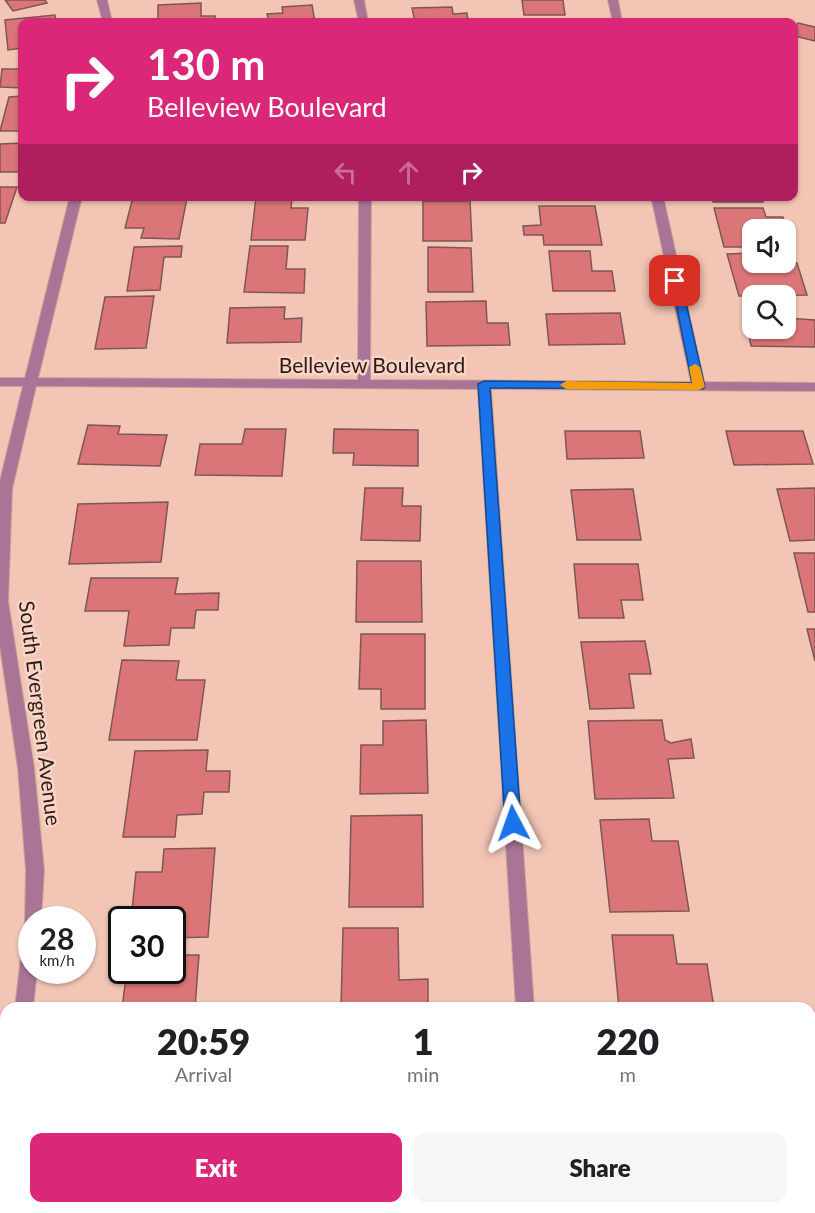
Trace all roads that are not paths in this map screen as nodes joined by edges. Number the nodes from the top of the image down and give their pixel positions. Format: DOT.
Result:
graph roads {
  1 [pos="102,0"];
  2 [pos="359,0"];
  3 [pos="613,0"];
  4 [pos="107,18"];
  5 [pos="363,18"];
  6 [pos="617,18"];
  7 [pos="74,201"];
  8 [pos="365,201"];
  9 [pos="658,201"];
  10 [pos="0,382"];
  11 [pos="31,382"];
  12 [pos="364,384"];
  13 [pos="484,384"];
  14 [pos="699,387"];
  15 [pos="815,387"];
  16 [pos="33,906"];
  17 [pos="26,984"];
  18 [pos="25,1002"];
  19 [pos="525,1002"];
  1 -- 4 [label="street"];
  2 -- 5 [label="street"];
  3 -- 6 [label="street"];
  7 -- 11 [label="street, South Evergreen Avenue"];
  8 -- 12 [label="street"];
  9 -- 14 [label="street"];
  10 -- 11 [label="street, Belleview Boulevard"];
  11 -- 12 [label="street, Belleview Boulevard"];
  11 -- 16 [label="street, South Evergreen Avenue"];
  12 -- 13 [label="street, Belleview Boulevard"];
  13 -- 14 [label="street, Belleview Boulevard"];
  13 -- 19 [label="street"];
  14 -- 15 [label="street, Belleview Boulevard"];
  17 -- 18 [label="street"];
}
